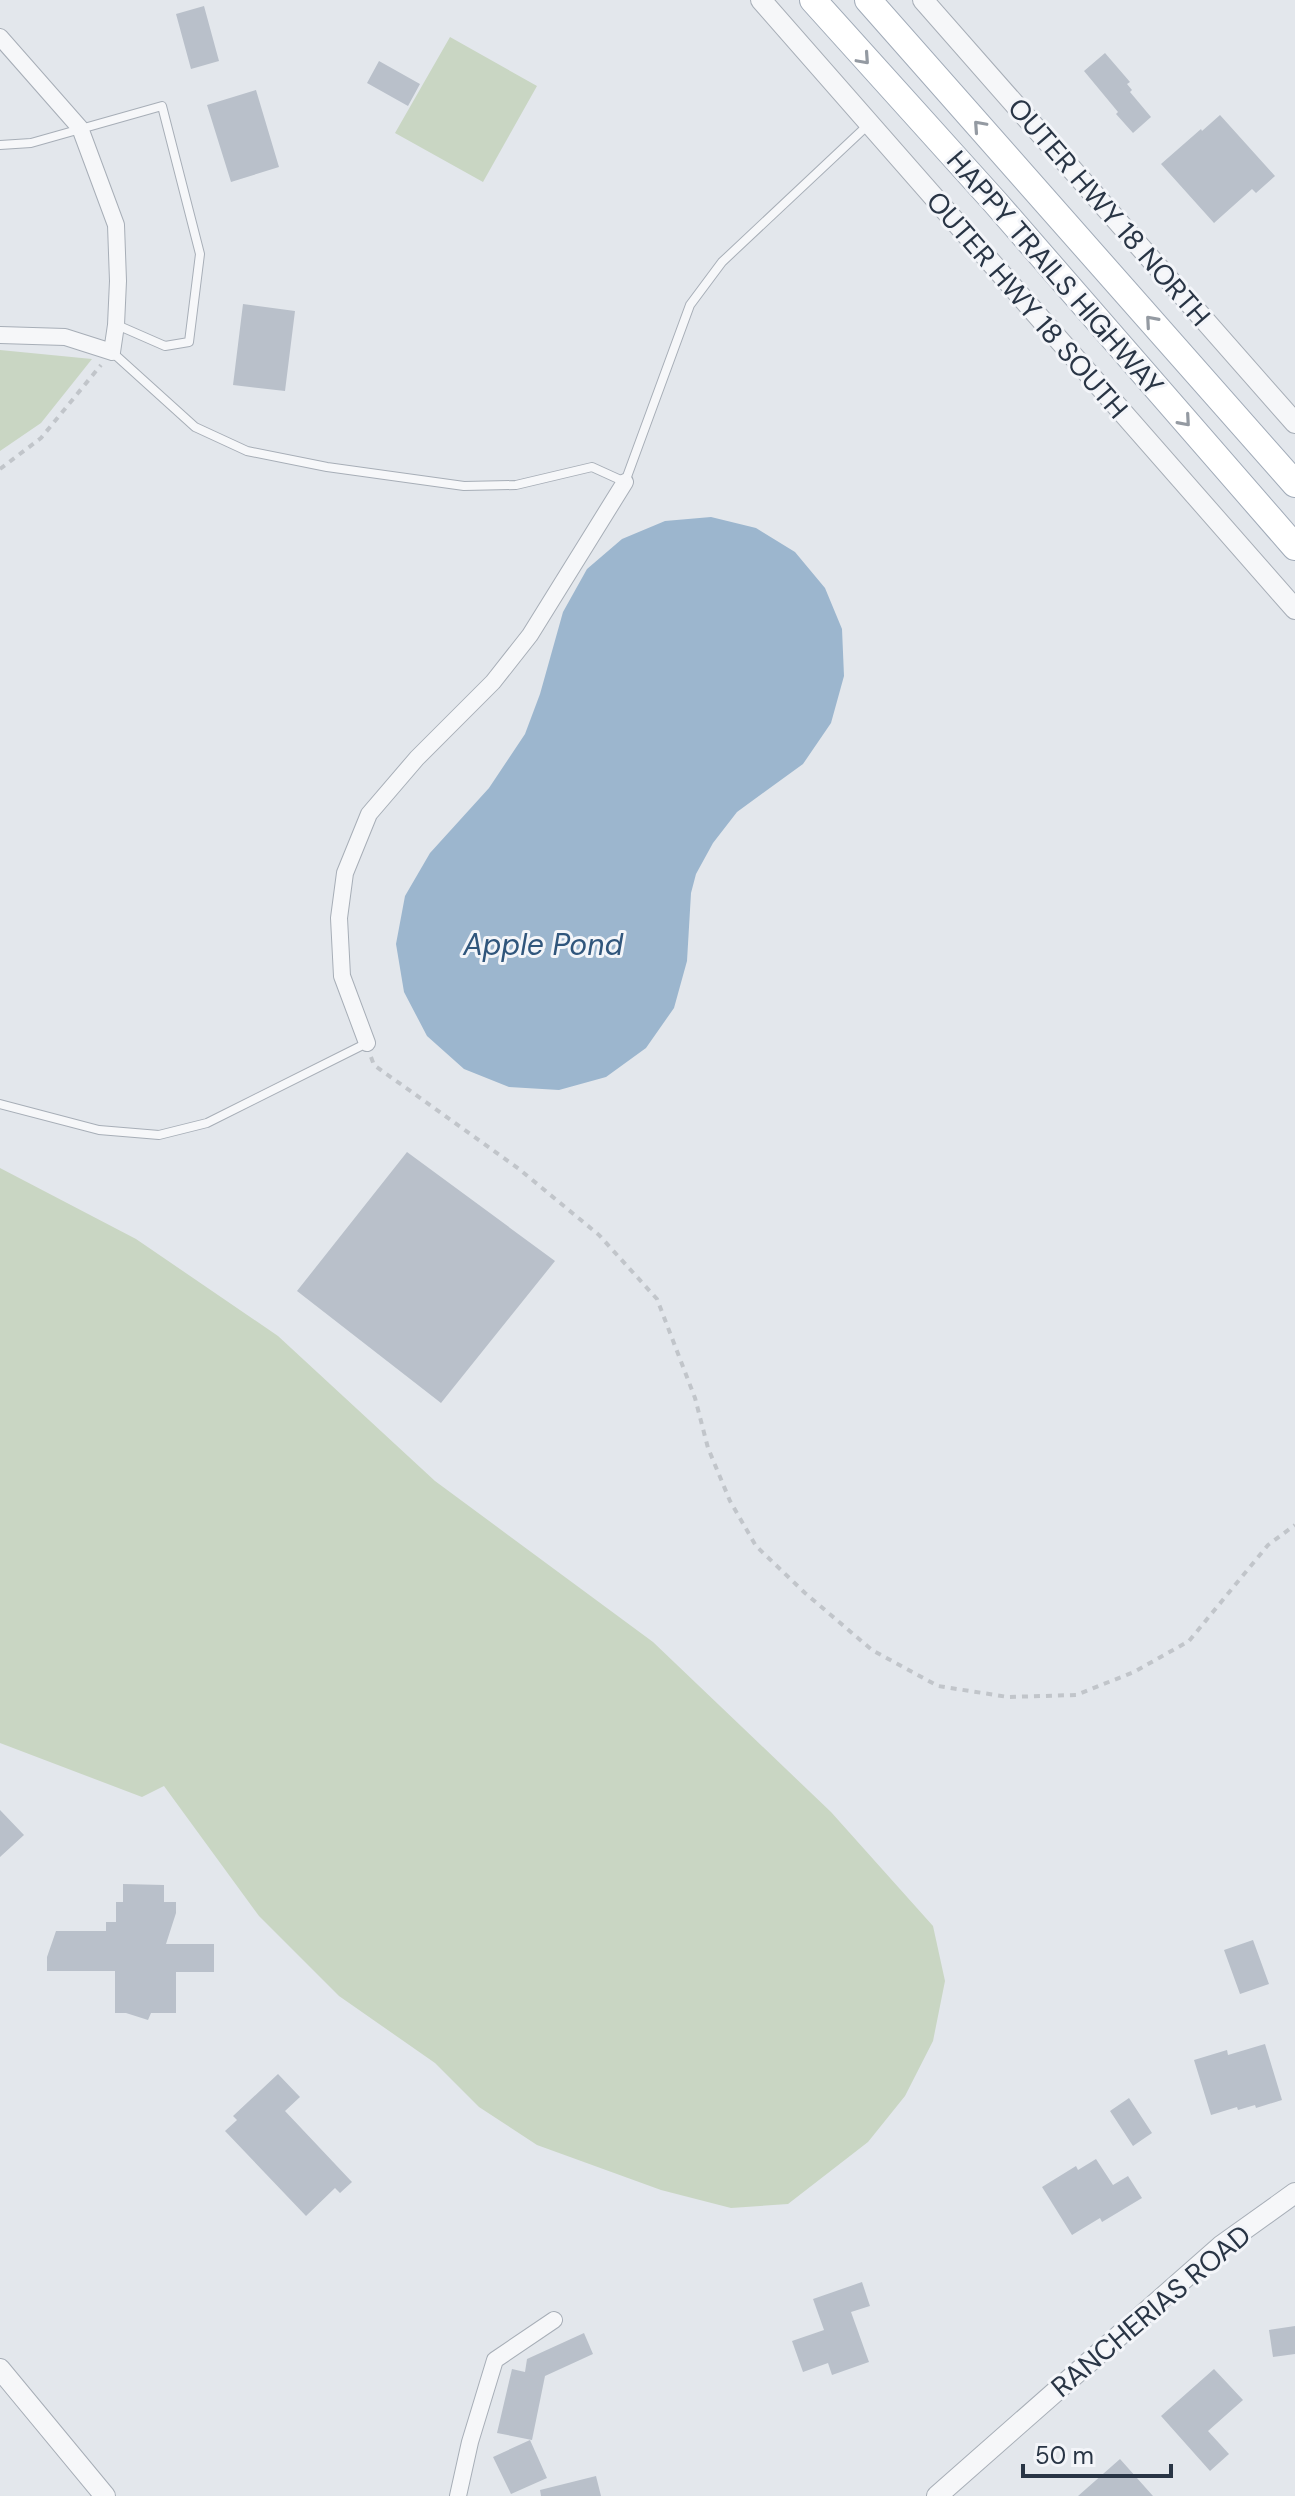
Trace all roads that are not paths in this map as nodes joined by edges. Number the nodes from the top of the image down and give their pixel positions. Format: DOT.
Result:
graph roads {
  1 [pos="761,0"];
  2 [pos="813,0"];
  3 [pos="868,0"];
  4 [pos="923,0"];
  5 [pos="0,37"];
  6 [pos="870,124"];
  7 [pos="80,128"];
  8 [pos="0,145"];
  9 [pos="116,325"];
  10 [pos="0,335"];
  11 [pos="112,352"];
  12 [pos="1295,423"];
  13 [pos="625,482"];
  14 [pos="1295,484"];
  15 [pos="1295,547"];
  16 [pos="1295,609"];
  17 [pos="367,1043"];
  18 [pos="0,1104"];
  19 [pos="1295,2193"];
  20 [pos="554,2320"];
  21 [pos="0,2369"];
  22 [pos="105,2496"];
  23 [pos="458,2496"];
  24 [pos="937,2496"];
  1 -- 6 [label="street, OUTER HWY 18 SOUTH"];
  2 -- 15 [label="main road, HAPPY TRAILS HIGHWAY, one-way"];
  14 -- 3 [label="main road, HAPPY TRAILS HIGHWAY, one-way"];
  4 -- 12 [label="street, OUTER HWY 18 NORTH"];
  5 -- 7 [label="street"];
  6 -- 13 [label="lane"];
  6 -- 16 [label="street, OUTER HWY 18 SOUTH"];
  7 -- 8 [label="lane"];
  7 -- 9 [label="street"];
  7 -- 9 [label="lane"];
  9 -- 11 [label="street"];
  10 -- 11 [label="street"];
  11 -- 13 [label="lane"];
  13 -- 17 [label="street"];
  17 -- 18 [label="lane"];
  19 -- 24 [label="street, RANCHERIAS ROAD"];
  20 -- 23 [label="street"];
  21 -- 22 [label="street"];
}
